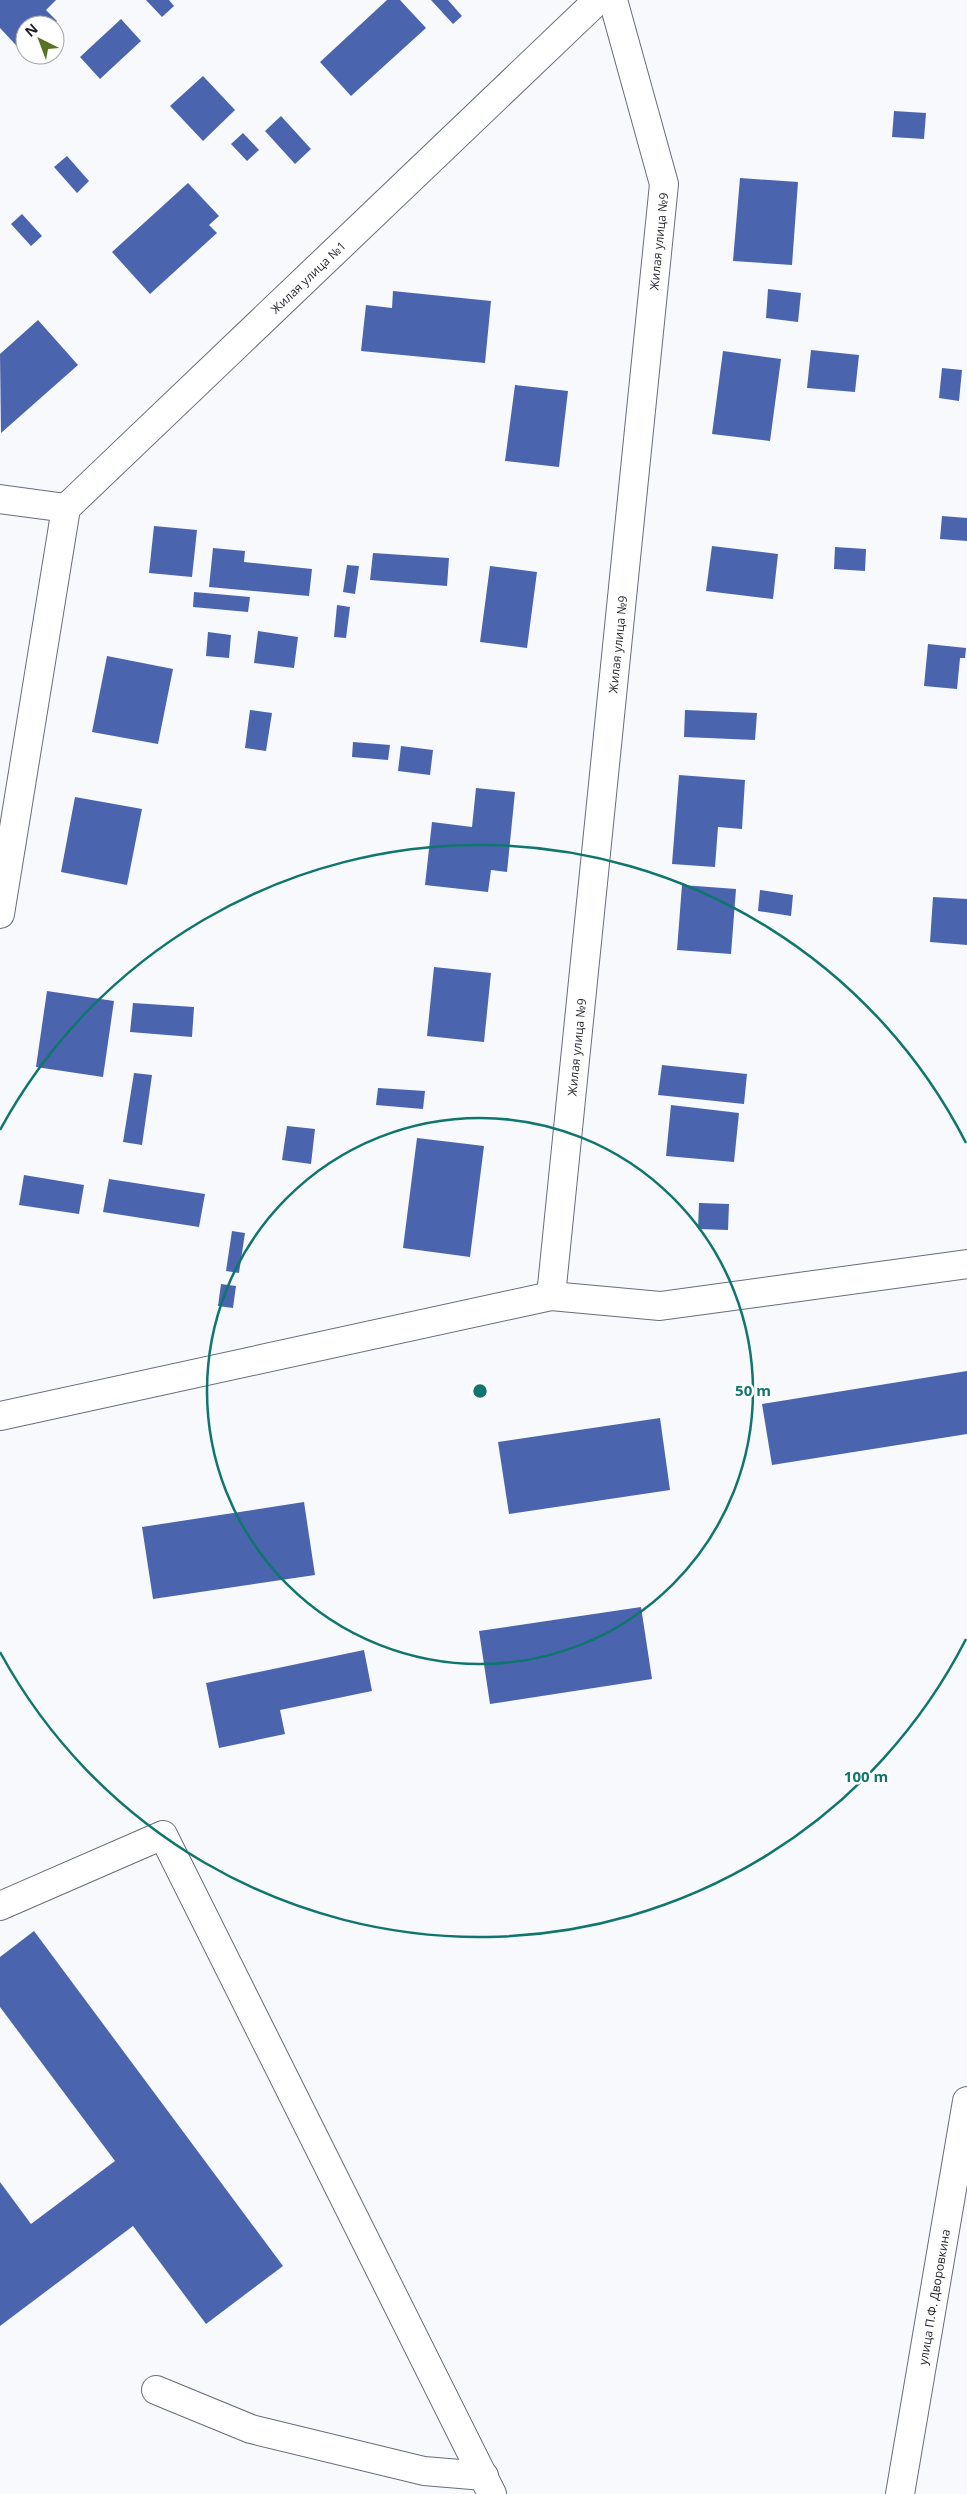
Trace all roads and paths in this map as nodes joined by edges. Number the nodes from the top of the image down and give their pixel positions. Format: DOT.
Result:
graph roads {
  1 [pos="598,0"];
  2 [pos="613,0"];
  3 [pos="0,499"];
  4 [pos="66,508"];
  5 [pos="0,914"];
  6 [pos="967,1264"];
  7 [pos="551,1296"];
  8 [pos="0,1416"];
  9 [pos="0,1906"];
  10 [pos="967,2101"];
  11 [pos="156,2390"];
  12 [pos="488,2485"];
  13 [pos="900,2494"];
  1 -- 4 [label="street, Жилая улица №1"];
  2 -- 7 [label="street, Жилая улица №9"];
  3 -- 4 [label="street"];
  4 -- 5 [label="street"];
  6 -- 7 [label="street"];
  7 -- 8 [label="street"];
  9 -- 12 [label="street"];
  10 -- 13 [label="street, улица П.Ф. Дворовкина"];
  11 -- 12 [label="street"];
}
